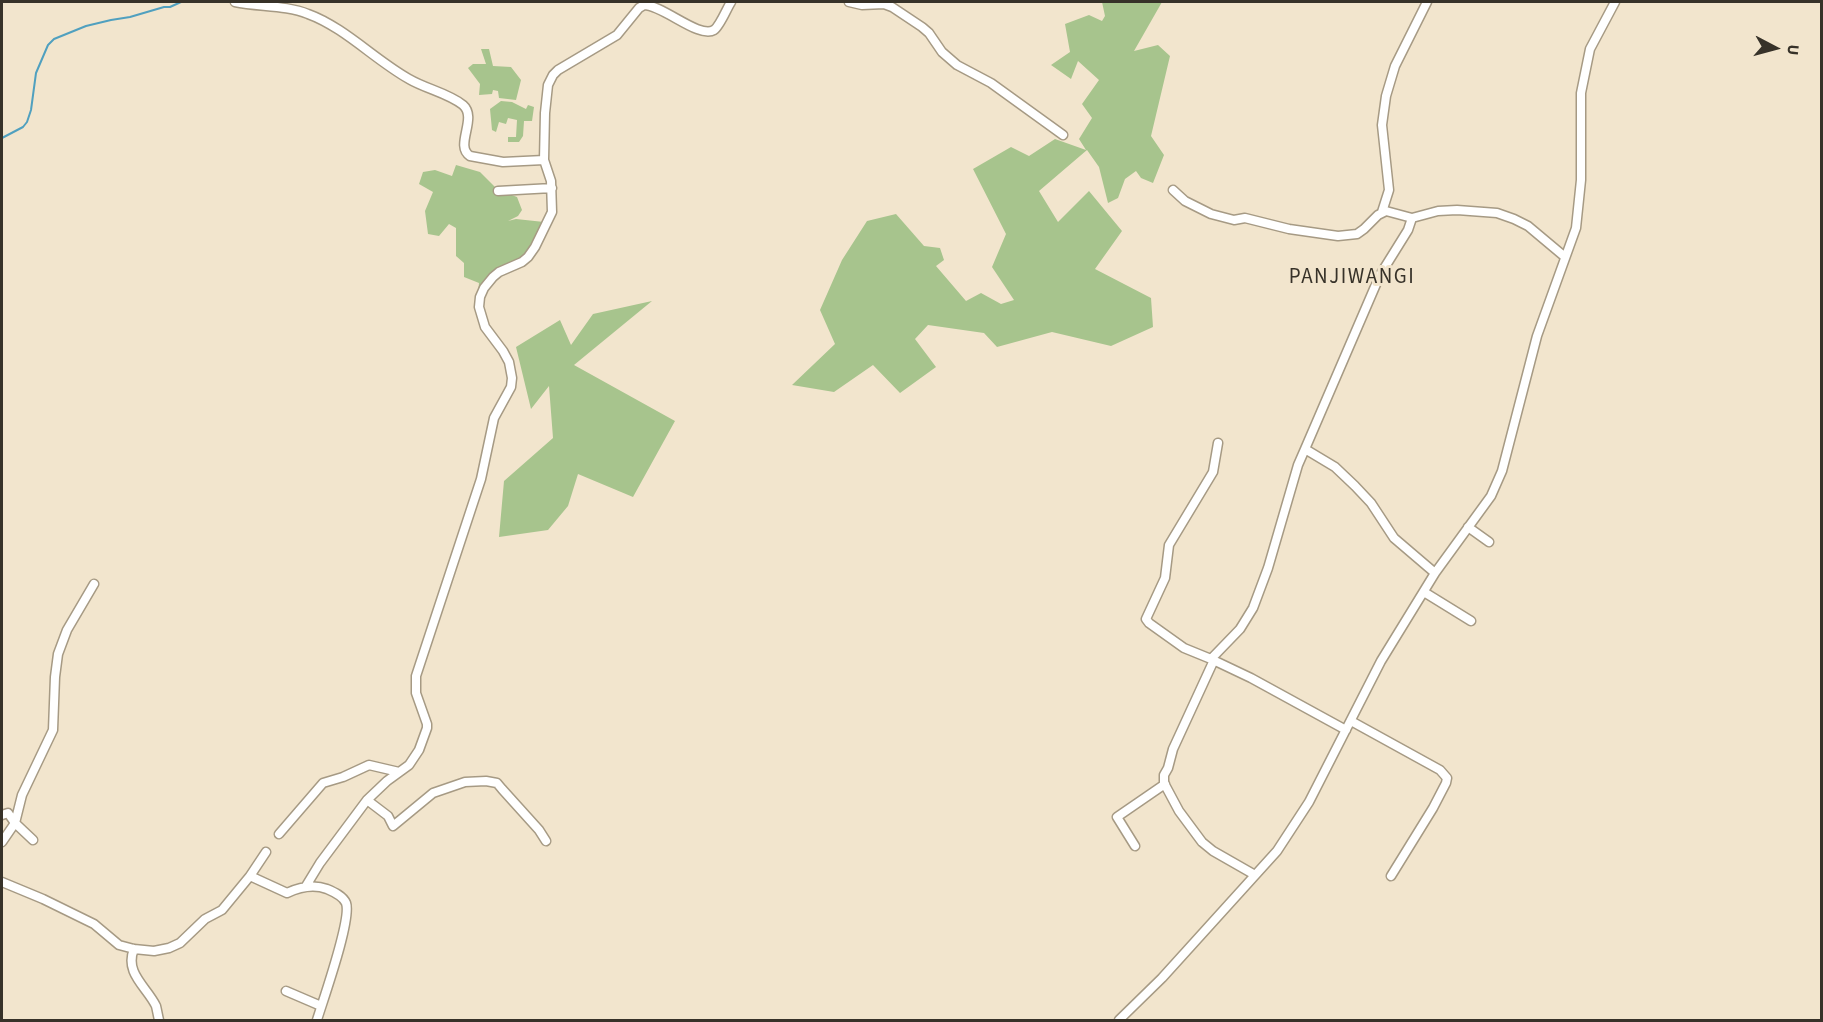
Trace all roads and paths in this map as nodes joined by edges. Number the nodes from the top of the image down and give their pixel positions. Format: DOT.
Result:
graph roads {
  1 [pos="236,2"];
  2 [pos="731,2"];
  3 [pos="849,2"];
  4 [pos="1427,2"];
  5 [pos="1615,2"];
  6 [pos="1063,135"];
  7 [pos="544,160"];
  8 [pos="552,188"];
  9 [pos="498,190"];
  10 [pos="1173,190"];
  11 [pos="1382,212"];
  12 [pos="1412,218"];
  13 [pos="1565,257"];
  14 [pos="1218,443"];
  15 [pos="1305,449"];
  16 [pos="1468,527"];
  17 [pos="1489,542"];
  18 [pos="1435,573"];
  19 [pos="94,584"];
  20 [pos="1424,592"];
  21 [pos="1471,621"];
  22 [pos="1213,660"];
  23 [pos="1350,721"];
  24 [pos="1346,730"];
  25 [pos="399,772"];
  26 [pos="1165,784"];
  27 [pos="367,800"];
  28 [pos="2,814"];
  29 [pos="15,823"];
  30 [pos="279,834"];
  31 [pos="33,840"];
  32 [pos="546,841"];
  33 [pos="2,842"];
  34 [pos="1135,846"];
  35 [pos="266,852"];
  36 [pos="1255,875"];
  37 [pos="250,876"];
  38 [pos="1391,876"];
  39 [pos="2,882"];
  40 [pos="306,886"];
  41 [pos="134,949"];
  42 [pos="286,991"];
  43 [pos="321,1006"];
  44 [pos="159,1020"];
  45 [pos="317,1020"];
  46 [pos="1119,1020"];
  1 -- 7 [label="street"];
  2 -- 7 [label="street"];
  3 -- 6 [label="street"];
  4 -- 11 [label="street"];
  5 -- 13 [label="street"];
  7 -- 8 [label="street"];
  8 -- 9 [label="street"];
  8 -- 25 [label="street"];
  10 -- 11 [label="street"];
  11 -- 12 [label="street"];
  12 -- 13 [label="street"];
  12 -- 15 [label="street"];
  13 -- 16 [label="street"];
  14 -- 22 [label="street"];
  15 -- 18 [label="street"];
  15 -- 22 [label="street"];
  16 -- 17 [label="street"];
  16 -- 18 [label="street"];
  18 -- 20 [label="street"];
  19 -- 29 [label="street"];
  20 -- 21 [label="street"];
  20 -- 23 [label="street"];
  22 -- 24 [label="street"];
  22 -- 26 [label="street"];
  23 -- 24 [label="street"];
  23 -- 38 [label="street"];
  24 -- 36 [label="street"];
  25 -- 27 [label="street"];
  25 -- 30 [label="street"];
  26 -- 34 [label="street"];
  26 -- 36 [label="street"];
  27 -- 32 [label="street"];
  27 -- 40 [label="street"];
  28 -- 29 [label="street"];
  29 -- 31 [label="street"];
  29 -- 33 [label="street"];
  35 -- 37 [label="street"];
  36 -- 46 [label="street"];
  37 -- 40 [label="street"];
  37 -- 41 [label="street"];
  39 -- 41 [label="street"];
  40 -- 43 [label="street"];
  41 -- 44 [label="street"];
  42 -- 43 [label="street"];
  43 -- 45 [label="street"];
}
